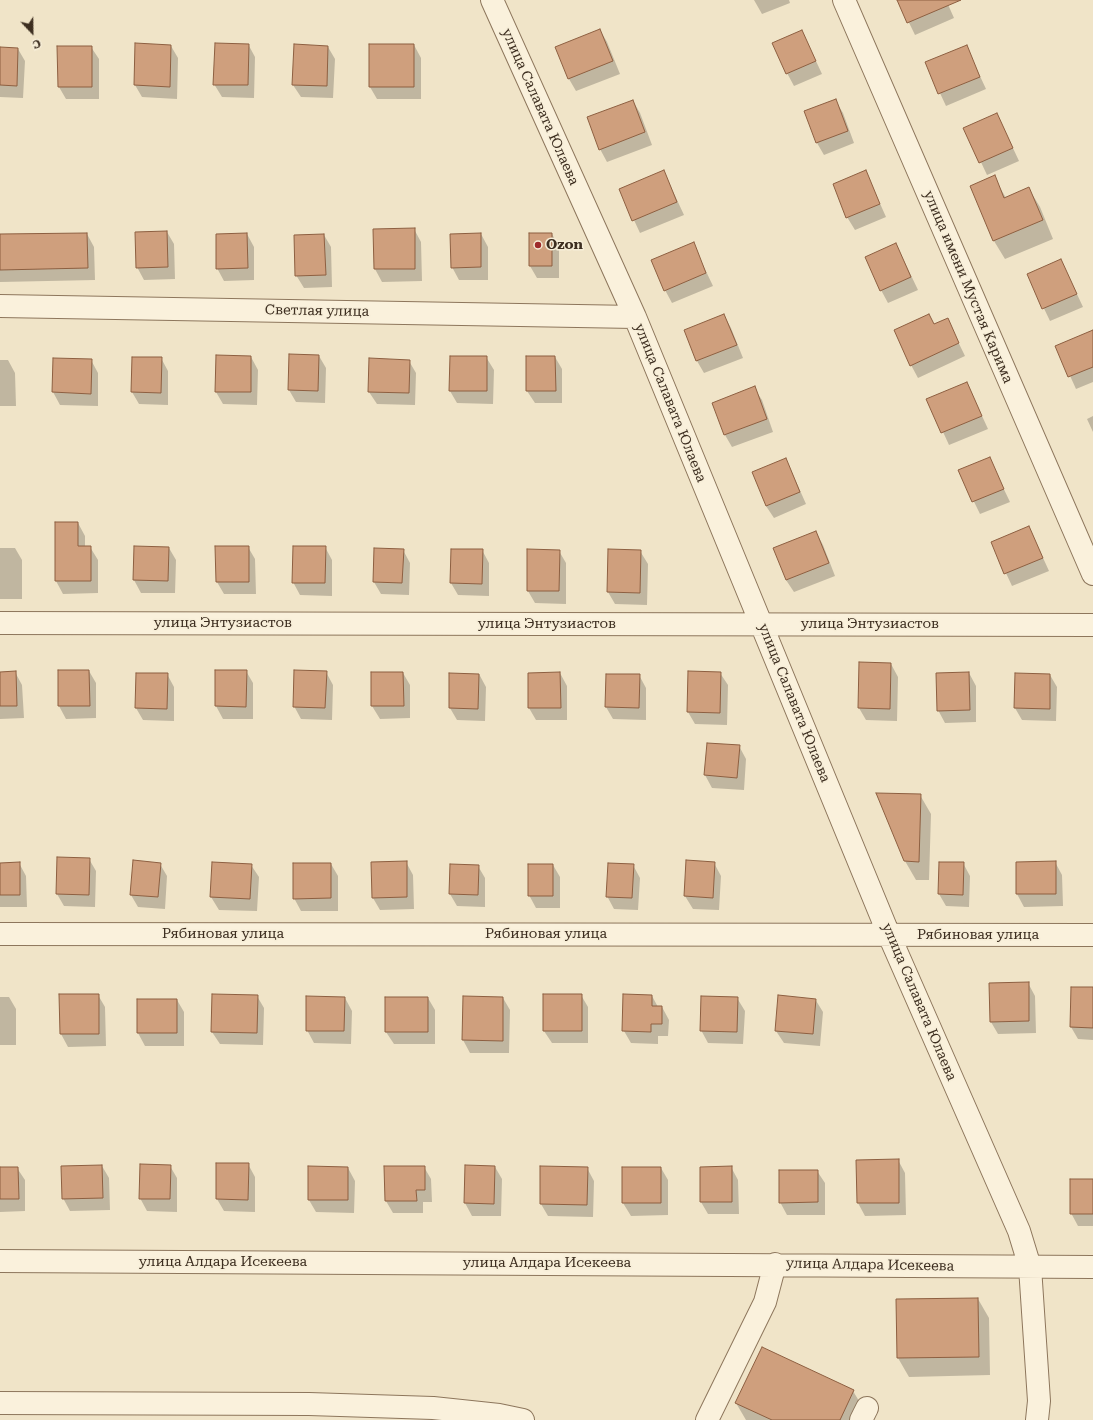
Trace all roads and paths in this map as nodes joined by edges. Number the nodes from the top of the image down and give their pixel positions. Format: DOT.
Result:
graph roads {
  1 [pos="492,0"];
  2 [pos="844,0"];
  3 [pos="0,306"];
  4 [pos="635,317"];
  5 [pos="1093,574"];
  6 [pos="0,623"];
  7 [pos="761,624"];
  8 [pos="1093,625"];
  9 [pos="0,934"];
  10 [pos="889,935"];
  11 [pos="1093,935"];
  12 [pos="0,1261"];
  13 [pos="775,1264"];
  14 [pos="1030,1267"];
  15 [pos="1093,1267"];
  16 [pos="0,1403"];
  17 [pos="715,1417"];
  18 [pos="523,1420"];
  19 [pos="1037,1420"];
  1 -- 4 [label="street, улица Салавата Юлаева"];
  2 -- 5 [label="street, улица имени Мустая Карима"];
  3 -- 4 [label="street, Светлая улица"];
  4 -- 7 [label="street, улица Салавата Юлаева"];
  6 -- 7 [label="street, улица Энтузиастов"];
  7 -- 8 [label="street, улица Энтузиастов"];
  7 -- 10 [label="street, улица Салавата Юлаева"];
  9 -- 10 [label="street, Рябиновая улица"];
  10 -- 11 [label="street, Рябиновая улица"];
  10 -- 14 [label="street, улица Салавата Юлаева"];
  12 -- 13 [label="street, улица Алдара Исекеева"];
  13 -- 14 [label="street, улица Алдара Исекеева"];
  13 -- 17 [label="street"];
  14 -- 15 [label="street, улица Алдара Исекеева"];
  14 -- 19 [label="street, улица Салавата Юлаева"];
  16 -- 18 [label="street"];
}
